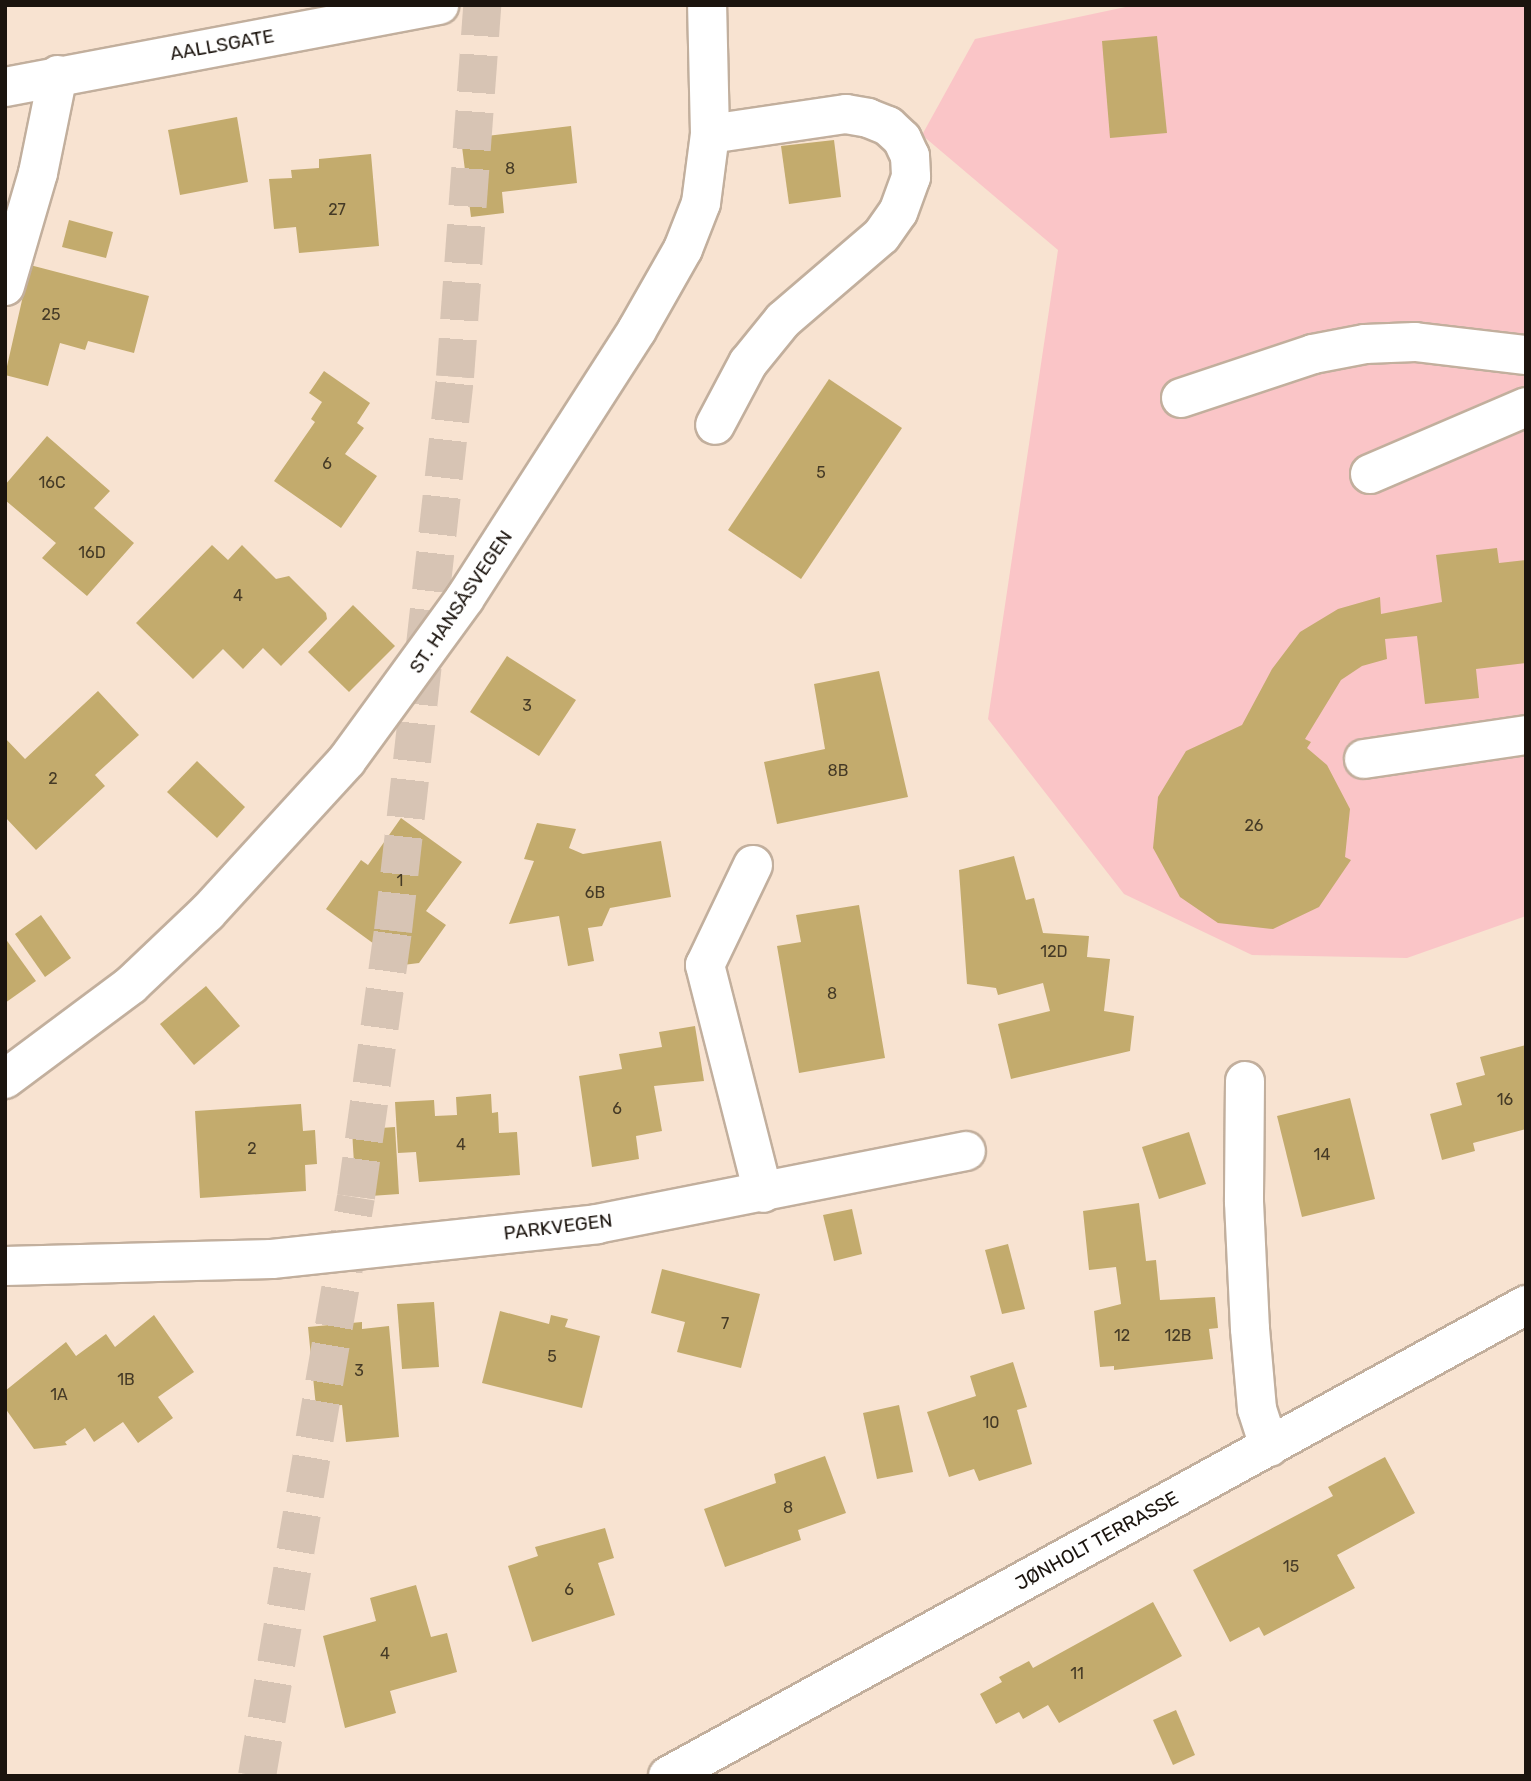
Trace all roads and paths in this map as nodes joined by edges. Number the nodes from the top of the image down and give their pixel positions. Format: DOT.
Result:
graph roads {
  1 [pos="439,5"];
  2 [pos="707,5"];
  3 [pos="58,75"];
  4 [pos="5,87"];
  5 [pos="710,134"];
  6 [pos="5,286"];
  7 [pos="1526,355"];
  8 [pos="1181,398"];
  9 [pos="1526,407"];
  10 [pos="715,425"];
  11 [pos="1370,474"];
  12 [pos="1526,735"];
  13 [pos="1364,759"];
  14 [pos="753,865"];
  15 [pos="5,1079"];
  16 [pos="1245,1081"];
  17 [pos="966,1151"];
  18 [pos="763,1193"];
  19 [pos="5,1266"];
  20 [pos="1526,1305"];
  21 [pos="1269,1447"];
  22 [pos="668,1776"];
  1 -- 3 [label="street, AALLSGATE"];
  2 -- 5 [label="street, ST. HANSÅSVEGEN"];
  3 -- 4 [label="street, AALLSGATE"];
  3 -- 6 [label="street"];
  5 -- 10 [label="street"];
  5 -- 15 [label="street, ST. HANSÅSVEGEN"];
  7 -- 8 [label="street"];
  9 -- 11 [label="street"];
  12 -- 13 [label="street"];
  14 -- 18 [label="street"];
  16 -- 21 [label="street"];
  17 -- 18 [label="street, PARKVEGEN"];
  18 -- 19 [label="street, PARKVEGEN"];
  20 -- 21 [label="street, JØNHOLT TERRASSE"];
  21 -- 22 [label="street, JØNHOLT TERRASSE"];
}
